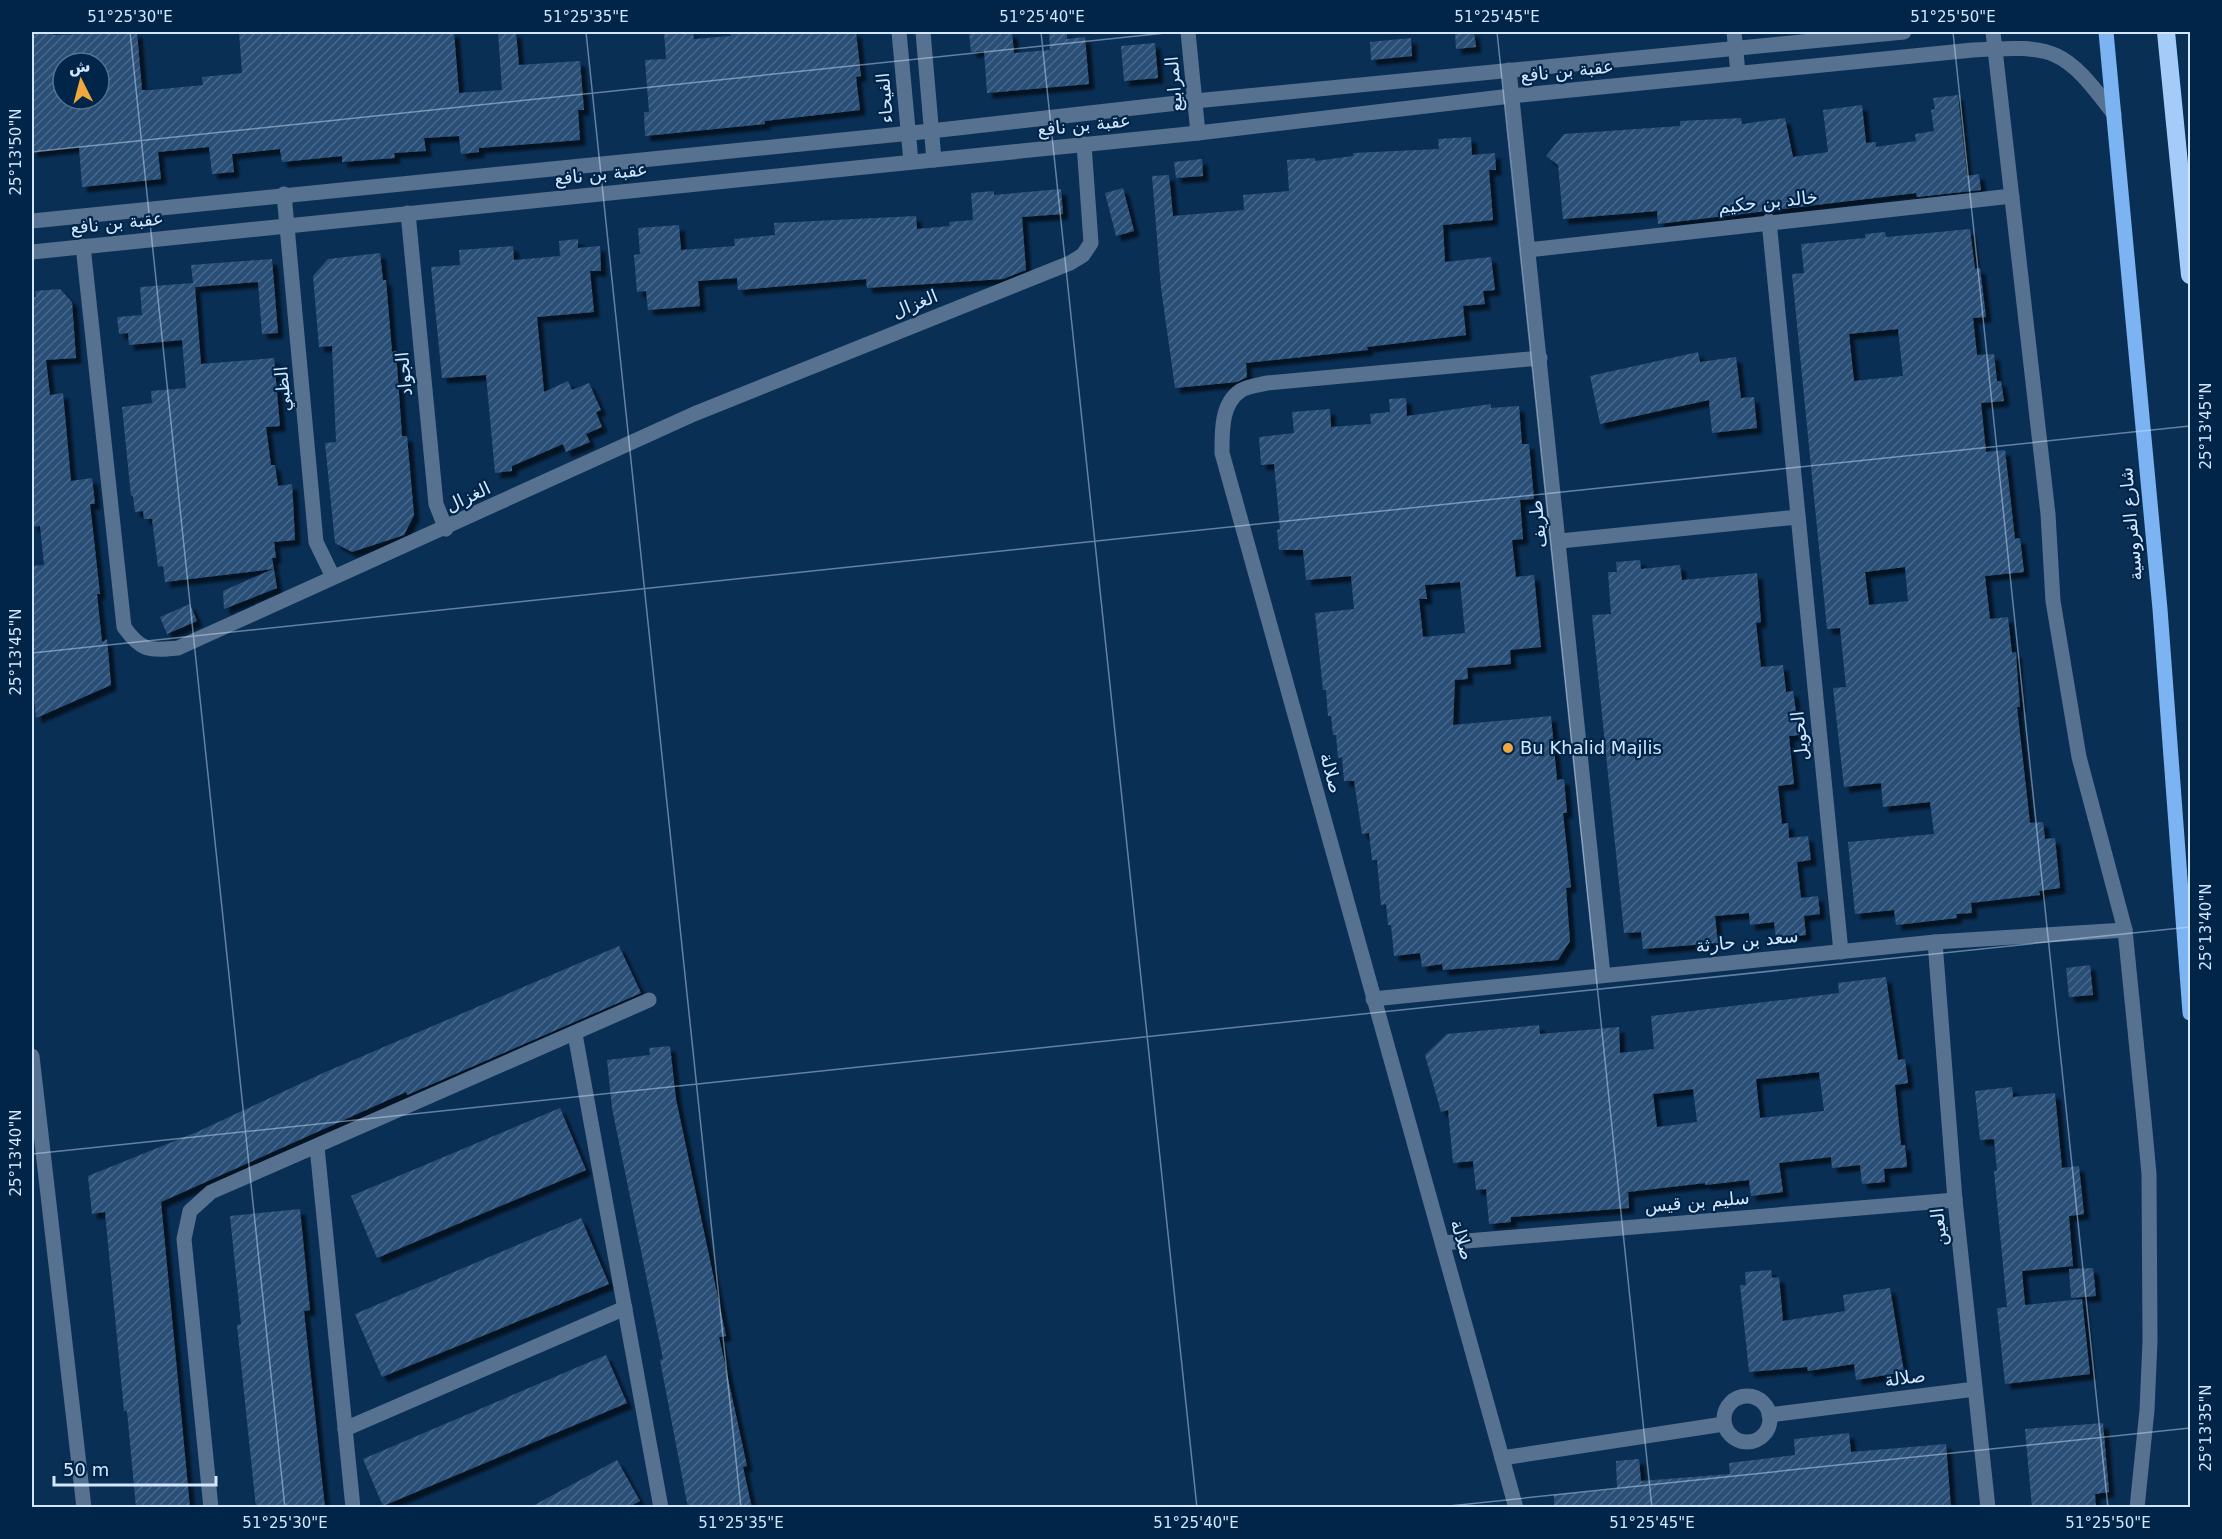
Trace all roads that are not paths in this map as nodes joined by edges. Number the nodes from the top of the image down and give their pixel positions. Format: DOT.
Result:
graph roads {
  1 [pos="899,32"];
  2 [pos="923,32"];
  3 [pos="1188,32"];
  4 [pos="1904,32"];
  5 [pos="1993,32"];
  6 [pos="2106,32"];
  7 [pos="2166,32"];
  8 [pos="1837,38"];
  9 [pos="1735,39"];
  10 [pos="1994,49"];
  11 [pos="1840,63"];
  12 [pos="1509,70"];
  13 [pos="1738,73"];
  14 [pos="1511,96"];
  15 [pos="1195,101"];
  16 [pos="2114,114"];
  17 [pos="931,131"];
  18 [pos="908,133"];
  19 [pos="1198,133"];
  20 [pos="1084,144"];
  21 [pos="934,160"];
  22 [pos="911,162"];
  23 [pos="284,194"];
  24 [pos="2012,196"];
  25 [pos="408,213"];
  26 [pos="32,221"];
  27 [pos="1769,221"];
  28 [pos="289,225"];
  29 [pos="83,246"];
  30 [pos="1528,250"];
  31 [pos="32,252"];
  32 [pos="2190,275"];
  33 [pos="1540,358"];
  34 [pos="1798,517"];
  35 [pos="446,529"];
  36 [pos="1560,541"];
  37 [pos="333,577"];
  38 [pos="2178,831"];
  39 [pos="2190,886"];
  40 [pos="2125,930"];
  41 [pos="1935,942"];
  42 [pos="1841,952"];
  43 [pos="1603,975"];
  44 [pos="1373,999"];
  45 [pos="649,1000"];
  46 [pos="2190,1013"];
  47 [pos="575,1034"];
  48 [pos="32,1056"];
  49 [pos="316,1147"];
  50 [pos="1955,1200"];
  51 [pos="1443,1243"];
  52 [pos="625,1308"];
  53 [pos="1975,1389"];
  54 [pos="1769,1414"];
  55 [pos="1724,1424"];
  56 [pos="345,1429"];
  57 [pos="1502,1458"];
  58 [pos="84,1508"];
  59 [pos="210,1508"];
  60 [pos="353,1508"];
  61 [pos="661,1508"];
  62 [pos="1516,1508"];
  63 [pos="1988,1508"];
  64 [pos="2137,1508"];
  1 -- 18 [label="street, الفيحاء"];
  2 -- 17 [label="street"];
  3 -- 15 [label="street, المرابيع"];
  4 -- 8 [label="street, عقبة بن نافع"];
  5 -- 10 [label="street"];
  6 -- 16 [label="main road, شارع الفروسية"];
  7 -- 32 [label="highway"];
  8 -- 9 [label="street, عقبة بن نافع"];
  8 -- 11 [label="street"];
  9 -- 12 [label="street, عقبة بن نافع"];
  9 -- 13 [label="street"];
  10 -- 11 [label="street, عقبة بن نافع"];
  10 -- 16 [label="street, عقبة بن نافع"];
  10 -- 24 [label="street"];
  11 -- 13 [label="street, عقبة بن نافع"];
  12 -- 14 [label="street, طريف"];
  12 -- 15 [label="street, عقبة بن نافع"];
  13 -- 14 [label="street, عقبة بن نافع"];
  14 -- 19 [label="street, عقبة بن نافع"];
  14 -- 30 [label="street, طريف"];
  15 -- 17 [label="street, عقبة بن نافع"];
  15 -- 19 [label="street, المرابيع"];
  16 -- 38 [label="main road, شارع الفروسية"];
  17 -- 18 [label="street, عقبة بن نافع"];
  17 -- 21 [label="street"];
  18 -- 22 [label="street, الفيحاء"];
  18 -- 23 [label="street, عقبة بن نافع"];
  19 -- 20 [label="street, عقبة بن نافع"];
  20 -- 21 [label="street, عقبة بن نافع"];
  20 -- 35 [label="street, الغزال"];
  21 -- 22 [label="street, عقبة بن نافع"];
  22 -- 25 [label="street, عقبة بن نافع"];
  23 -- 26 [label="street, عقبة بن نافع"];
  23 -- 28 [label="street, الظبي"];
  24 -- 27 [label="street, خالد بن حكيم"];
  24 -- 40 [label="street"];
  25 -- 28 [label="street, عقبة بن نافع"];
  25 -- 35 [label="street, الجواد"];
  27 -- 30 [label="street, خالد بن حكيم"];
  27 -- 34 [label="street, الحويل"];
  28 -- 29 [label="street, عقبة بن نافع"];
  28 -- 37 [label="street, الظبي"];
  29 -- 31 [label="street, عقبة بن نافع"];
  29 -- 37 [label="street, الغزال"];
  30 -- 33 [label="street, طريف"];
  33 -- 36 [label="street, طريف"];
  33 -- 44 [label="street, صلالة"];
  34 -- 36 [label="street"];
  34 -- 42 [label="street, الحويل"];
  35 -- 37 [label="street, الغزال"];
  36 -- 43 [label="street, طريف"];
  38 -- 39 [label="main road"];
  38 -- 46 [label="main road, شارع الفروسية"];
  40 -- 41 [label="street, سعد بن حارثة"];
  40 -- 64 [label="street"];
  41 -- 42 [label="street, سعد بن حارثة"];
  41 -- 50 [label="street, العين"];
  42 -- 43 [label="street, سعد بن حارثة"];
  43 -- 44 [label="street, سعد بن حارثة"];
  44 -- 51 [label="street, صلالة"];
  45 -- 47 [label="street"];
  47 -- 49 [label="street"];
  47 -- 52 [label="street"];
  48 -- 58 [label="street"];
  49 -- 56 [label="street"];
  49 -- 59 [label="street"];
  50 -- 51 [label="street, سليم بن قيس"];
  50 -- 53 [label="street, العين"];
  51 -- 57 [label="street, صلالة"];
  52 -- 56 [label="street"];
  52 -- 61 [label="street"];
  53 -- 54 [label="street, صلالة"];
  53 -- 63 [label="street, العين"];
  54 -- 55 [label="street"];
  54 -- 55 [label="street"];
  55 -- 57 [label="street"];
  56 -- 60 [label="street"];
  57 -- 62 [label="street, صلالة"];
}
